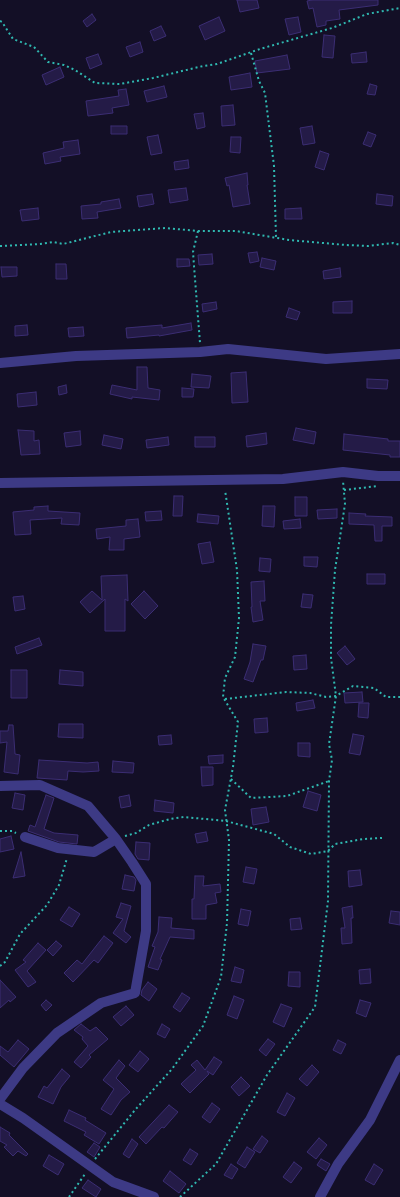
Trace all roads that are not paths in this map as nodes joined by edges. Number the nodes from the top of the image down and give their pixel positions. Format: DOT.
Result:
graph roads {
  1 [pos="400,354"];
  2 [pos="0,363"];
  3 [pos="400,476"];
  4 [pos="0,483"];
  5 [pos="0,786"];
  6 [pos="25,837"];
  7 [pos="116,839"];
  8 [pos="400,1060"];
  9 [pos="0,1099"];
  10 [pos="0,1104"];
  11 [pos="154,1197"];
  12 [pos="320,1197"];
  1 -- 2 [label="street"];
  3 -- 4 [label="street"];
  5 -- 7 [label="street"];
  6 -- 7 [label="street"];
  7 -- 9 [label="street"];
  8 -- 12 [label="street"];
  10 -- 11 [label="street"];
}
